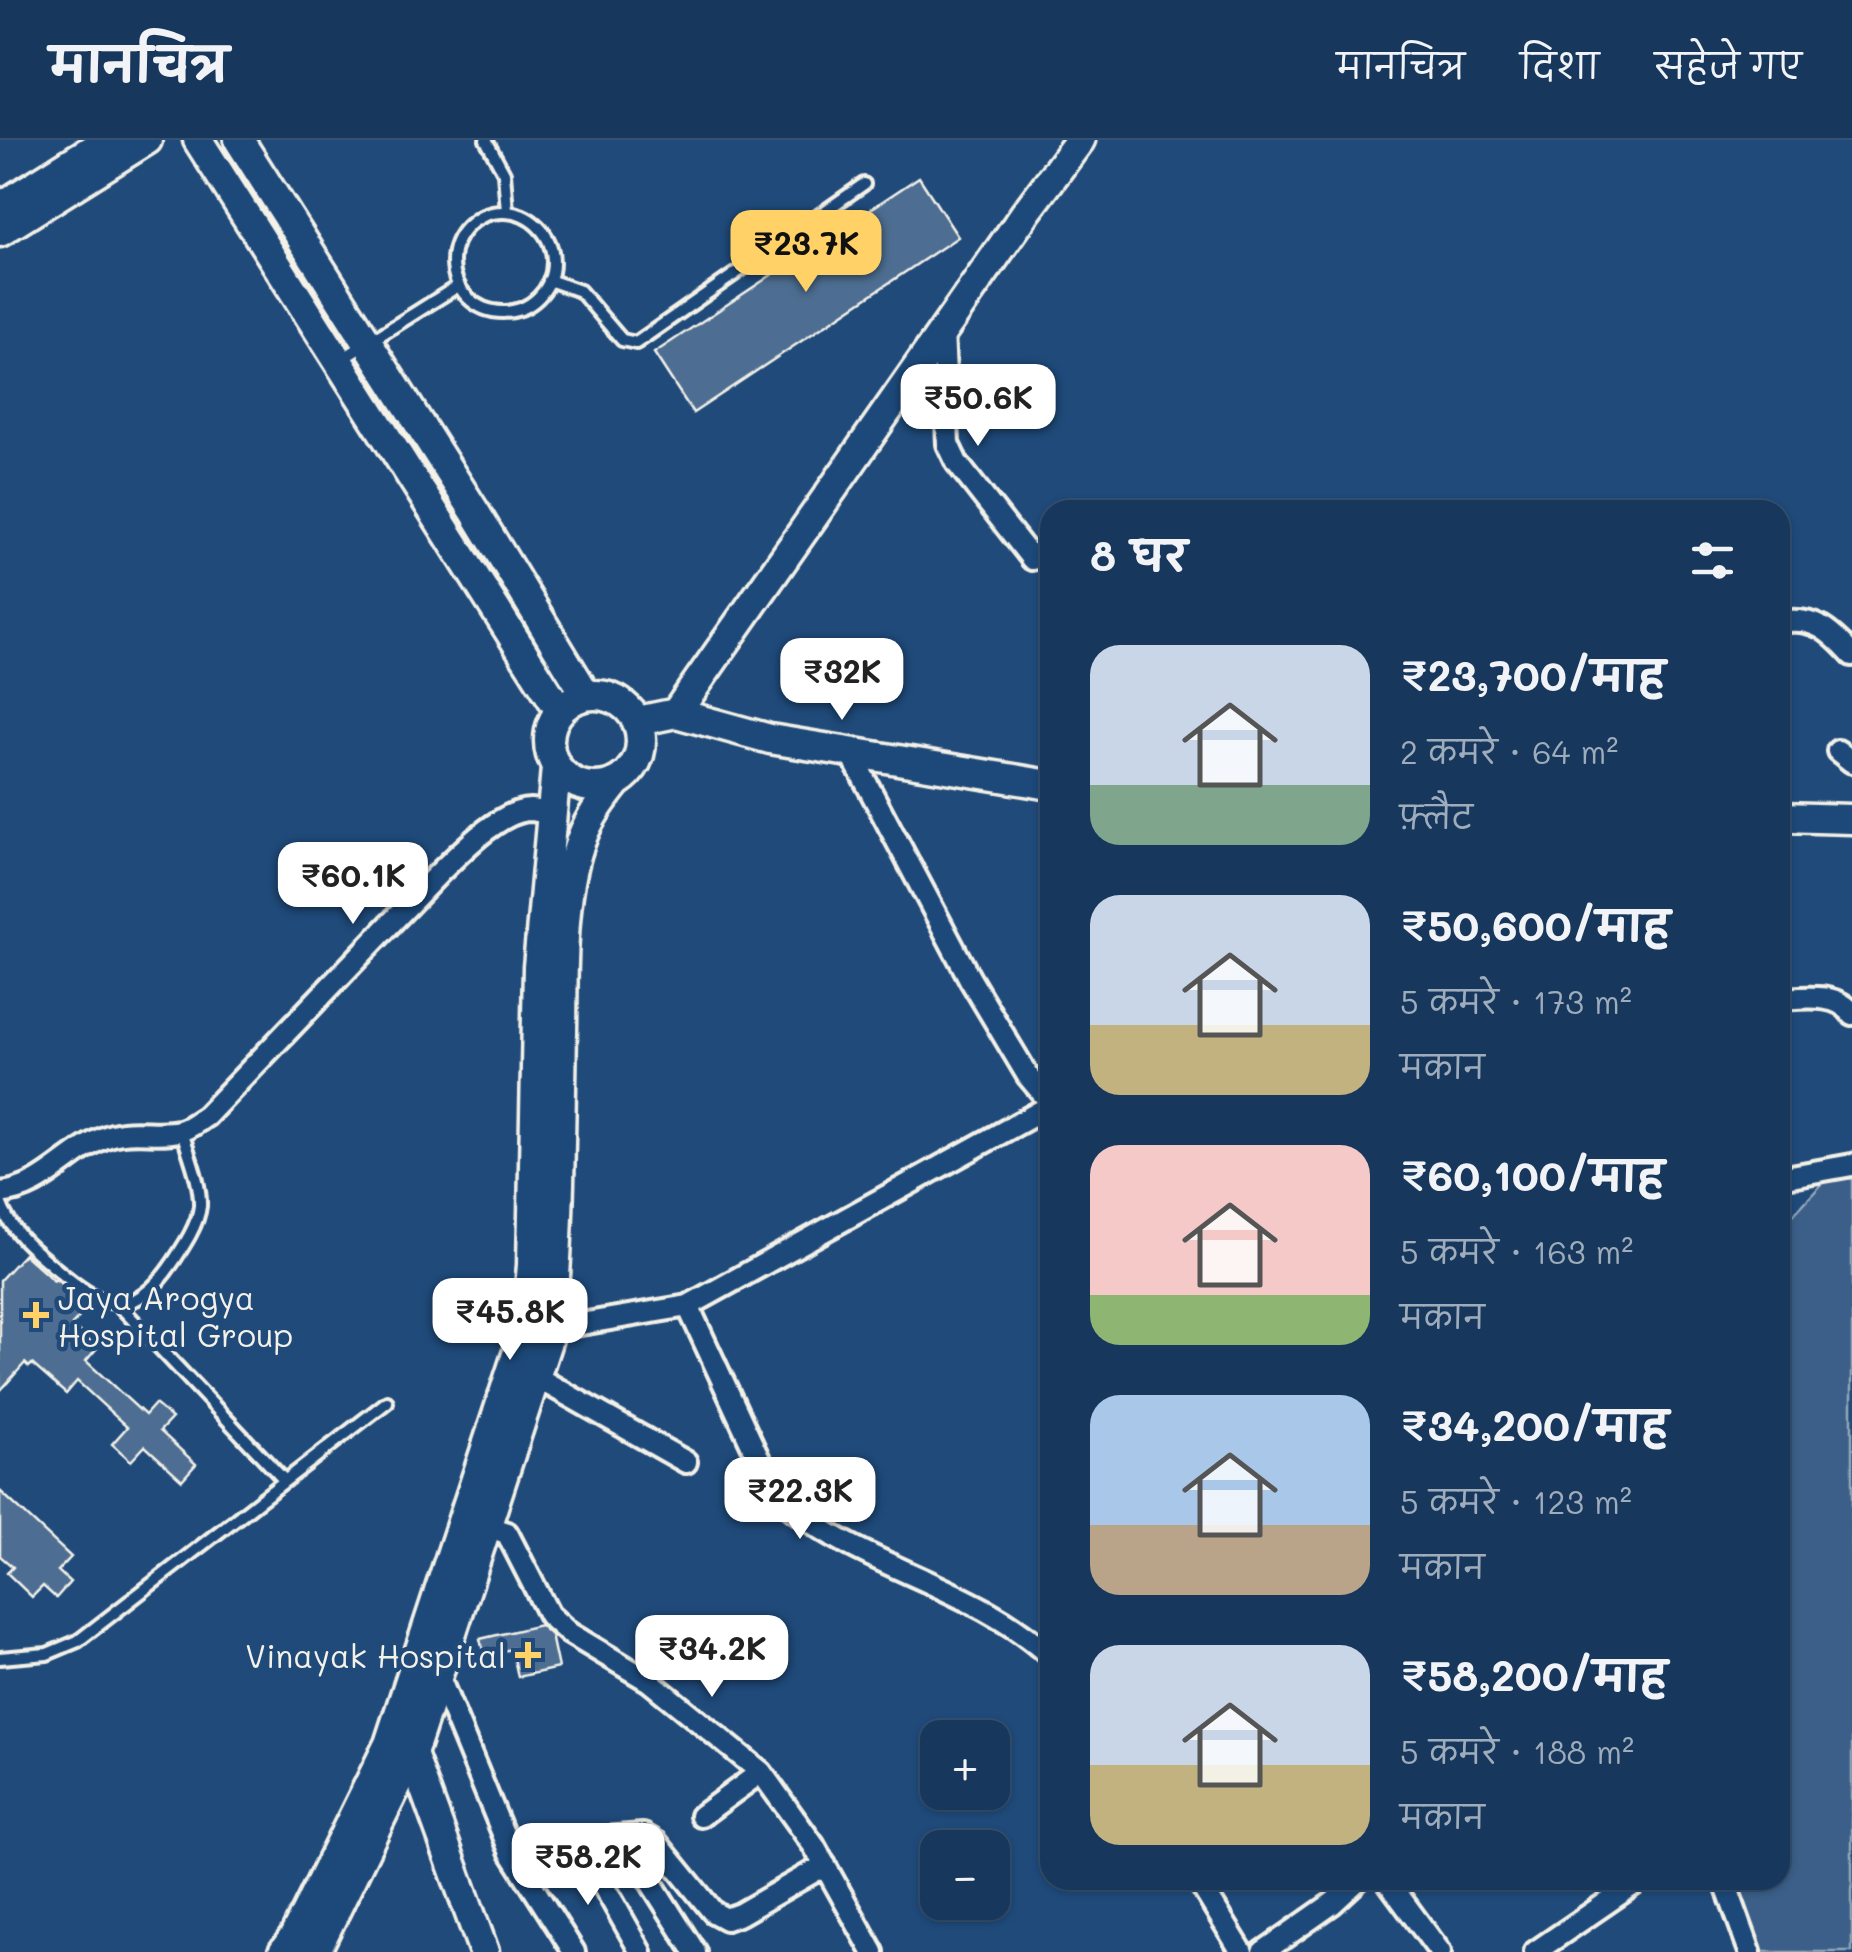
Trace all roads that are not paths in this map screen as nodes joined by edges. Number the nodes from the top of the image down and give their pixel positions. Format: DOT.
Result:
graph roads {
  1 [pos="107,140"];
  2 [pos="147,140"];
  3 [pos="198,140"];
  4 [pos="239,140"];
  5 [pos="486,140"];
  6 [pos="1080,140"];
  7 [pos="864,184"];
  8 [pos="0,207"];
  9 [pos="507,211"];
  10 [pos="0,232"];
  11 [pos="550,280"];
  12 [pos="458,286"];
  13 [pos="943,330"];
  14 [pos="368,343"];
  15 [pos="338,362"];
  16 [pos="1032,560"];
  17 [pos="1790,620"];
  18 [pos="1852,655"];
  19 [pos="586,695"];
  20 [pos="560,711"];
  21 [pos="676,712"];
  22 [pos="638,721"];
  23 [pos="851,754"];
  24 [pos="556,768"];
  25 [pos="1040,783"];
  26 [pos="616,784"];
  27 [pos="554,816"];
  28 [pos="1790,818"];
  29 [pos="1852,819"];
  30 [pos="1790,999"];
  31 [pos="1852,1014"];
  32 [pos="1040,1091"];
  33 [pos="1040,1110"];
  34 [pos="182,1131"];
  35 [pos="1852,1165"];
  36 [pos="1790,1176"];
  37 [pos="0,1193"];
  38 [pos="0,1202"];
  39 [pos="118,1304"];
  40 [pos="688,1306"];
  41 [pos="539,1326"];
  42 [pos="536,1377"];
  43 [pos="387,1402"];
  44 [pos="686,1462"];
  45 [pos="285,1481"];
  46 [pos="488,1526"];
  47 [pos="1040,1648"];
  48 [pos="0,1658"];
  49 [pos="438,1675"];
  50 [pos="400,1749"];
  51 [pos="760,1772"];
  52 [pos="701,1816"];
  53 [pos="622,1837"];
  54 [pos="578,1840"];
  55 [pos="511,1854"];
  56 [pos="825,1865"];
  57 [pos="1204,1890"];
  58 [pos="1347,1890"];
  59 [pos="1394,1890"];
  60 [pos="1626,1890"];
  61 [pos="1728,1890"];
  62 [pos="1545,1949"];
  63 [pos="284,1952"];
  64 [pos="315,1952"];
  65 [pos="484,1952"];
  66 [pos="574,1952"];
  67 [pos="641,1952"];
  68 [pos="695,1952"];
  69 [pos="873,1952"];
  70 [pos="1242,1952"];
  71 [pos="1263,1952"];
  72 [pos="1440,1952"];
  73 [pos="1750,1952"];
  1 -- 8 [label="main road"];
  2 -- 10 [label="main road"];
  3 -- 15 [label="main road"];
  4 -- 14 [label="main road"];
  5 -- 9 [label="lane"];
  6 -- 13 [label="main road"];
  7 -- 11 [label="lane"];
  9 -- 11 [label="lane"];
  9 -- 12 [label="lane"];
  11 -- 12 [label="lane"];
  12 -- 14 [label="lane"];
  13 -- 16 [label="street"];
  13 -- 21 [label="main road"];
  14 -- 15 [label="lane"];
  14 -- 19 [label="main road"];
  15 -- 20 [label="main road"];
  17 -- 18 [label="street"];
  19 -- 20 [label="main road"];
  19 -- 22 [label="main road"];
  20 -- 24 [label="main road"];
  21 -- 22 [label="main road"];
  21 -- 23 [label="main road"];
  22 -- 26 [label="main road"];
  23 -- 25 [label="main road"];
  23 -- 32 [label="street"];
  24 -- 26 [label="main road"];
  24 -- 27 [label="main road"];
  26 -- 41 [label="main road"];
  27 -- 34 [label="street"];
  27 -- 41 [label="main road"];
  28 -- 29 [label="main road"];
  30 -- 31 [label="street"];
  33 -- 40 [label="street"];
  34 -- 37 [label="street"];
  34 -- 39 [label="lane"];
  35 -- 36 [label="street"];
  38 -- 39 [label="lane"];
  39 -- 45 [label="lane"];
  40 -- 41 [label="street"];
  40 -- 47 [label="street"];
  41 -- 42 [label="main road"];
  41 -- 50 [label="main road"];
  42 -- 44 [label="street"];
  42 -- 46 [label="main road"];
  43 -- 45 [label="lane"];
  45 -- 48 [label="lane"];
  46 -- 49 [label="main road"];
  46 -- 51 [label="street"];
  49 -- 50 [label="main road"];
  49 -- 55 [label="street"];
  50 -- 63 [label="main road"];
  50 -- 64 [label="main road"];
  50 -- 65 [label="main road"];
  51 -- 52 [label="street"];
  51 -- 56 [label="street"];
  53 -- 54 [label="street"];
  53 -- 56 [label="street"];
  53 -- 68 [label="street"];
  54 -- 55 [label="street"];
  54 -- 67 [label="street"];
  55 -- 66 [label="street"];
  56 -- 69 [label="street"];
  57 -- 70 [label="street"];
  58 -- 71 [label="street"];
  59 -- 72 [label="street"];
  60 -- 62 [label="street"];
  61 -- 73 [label="street"];
}
